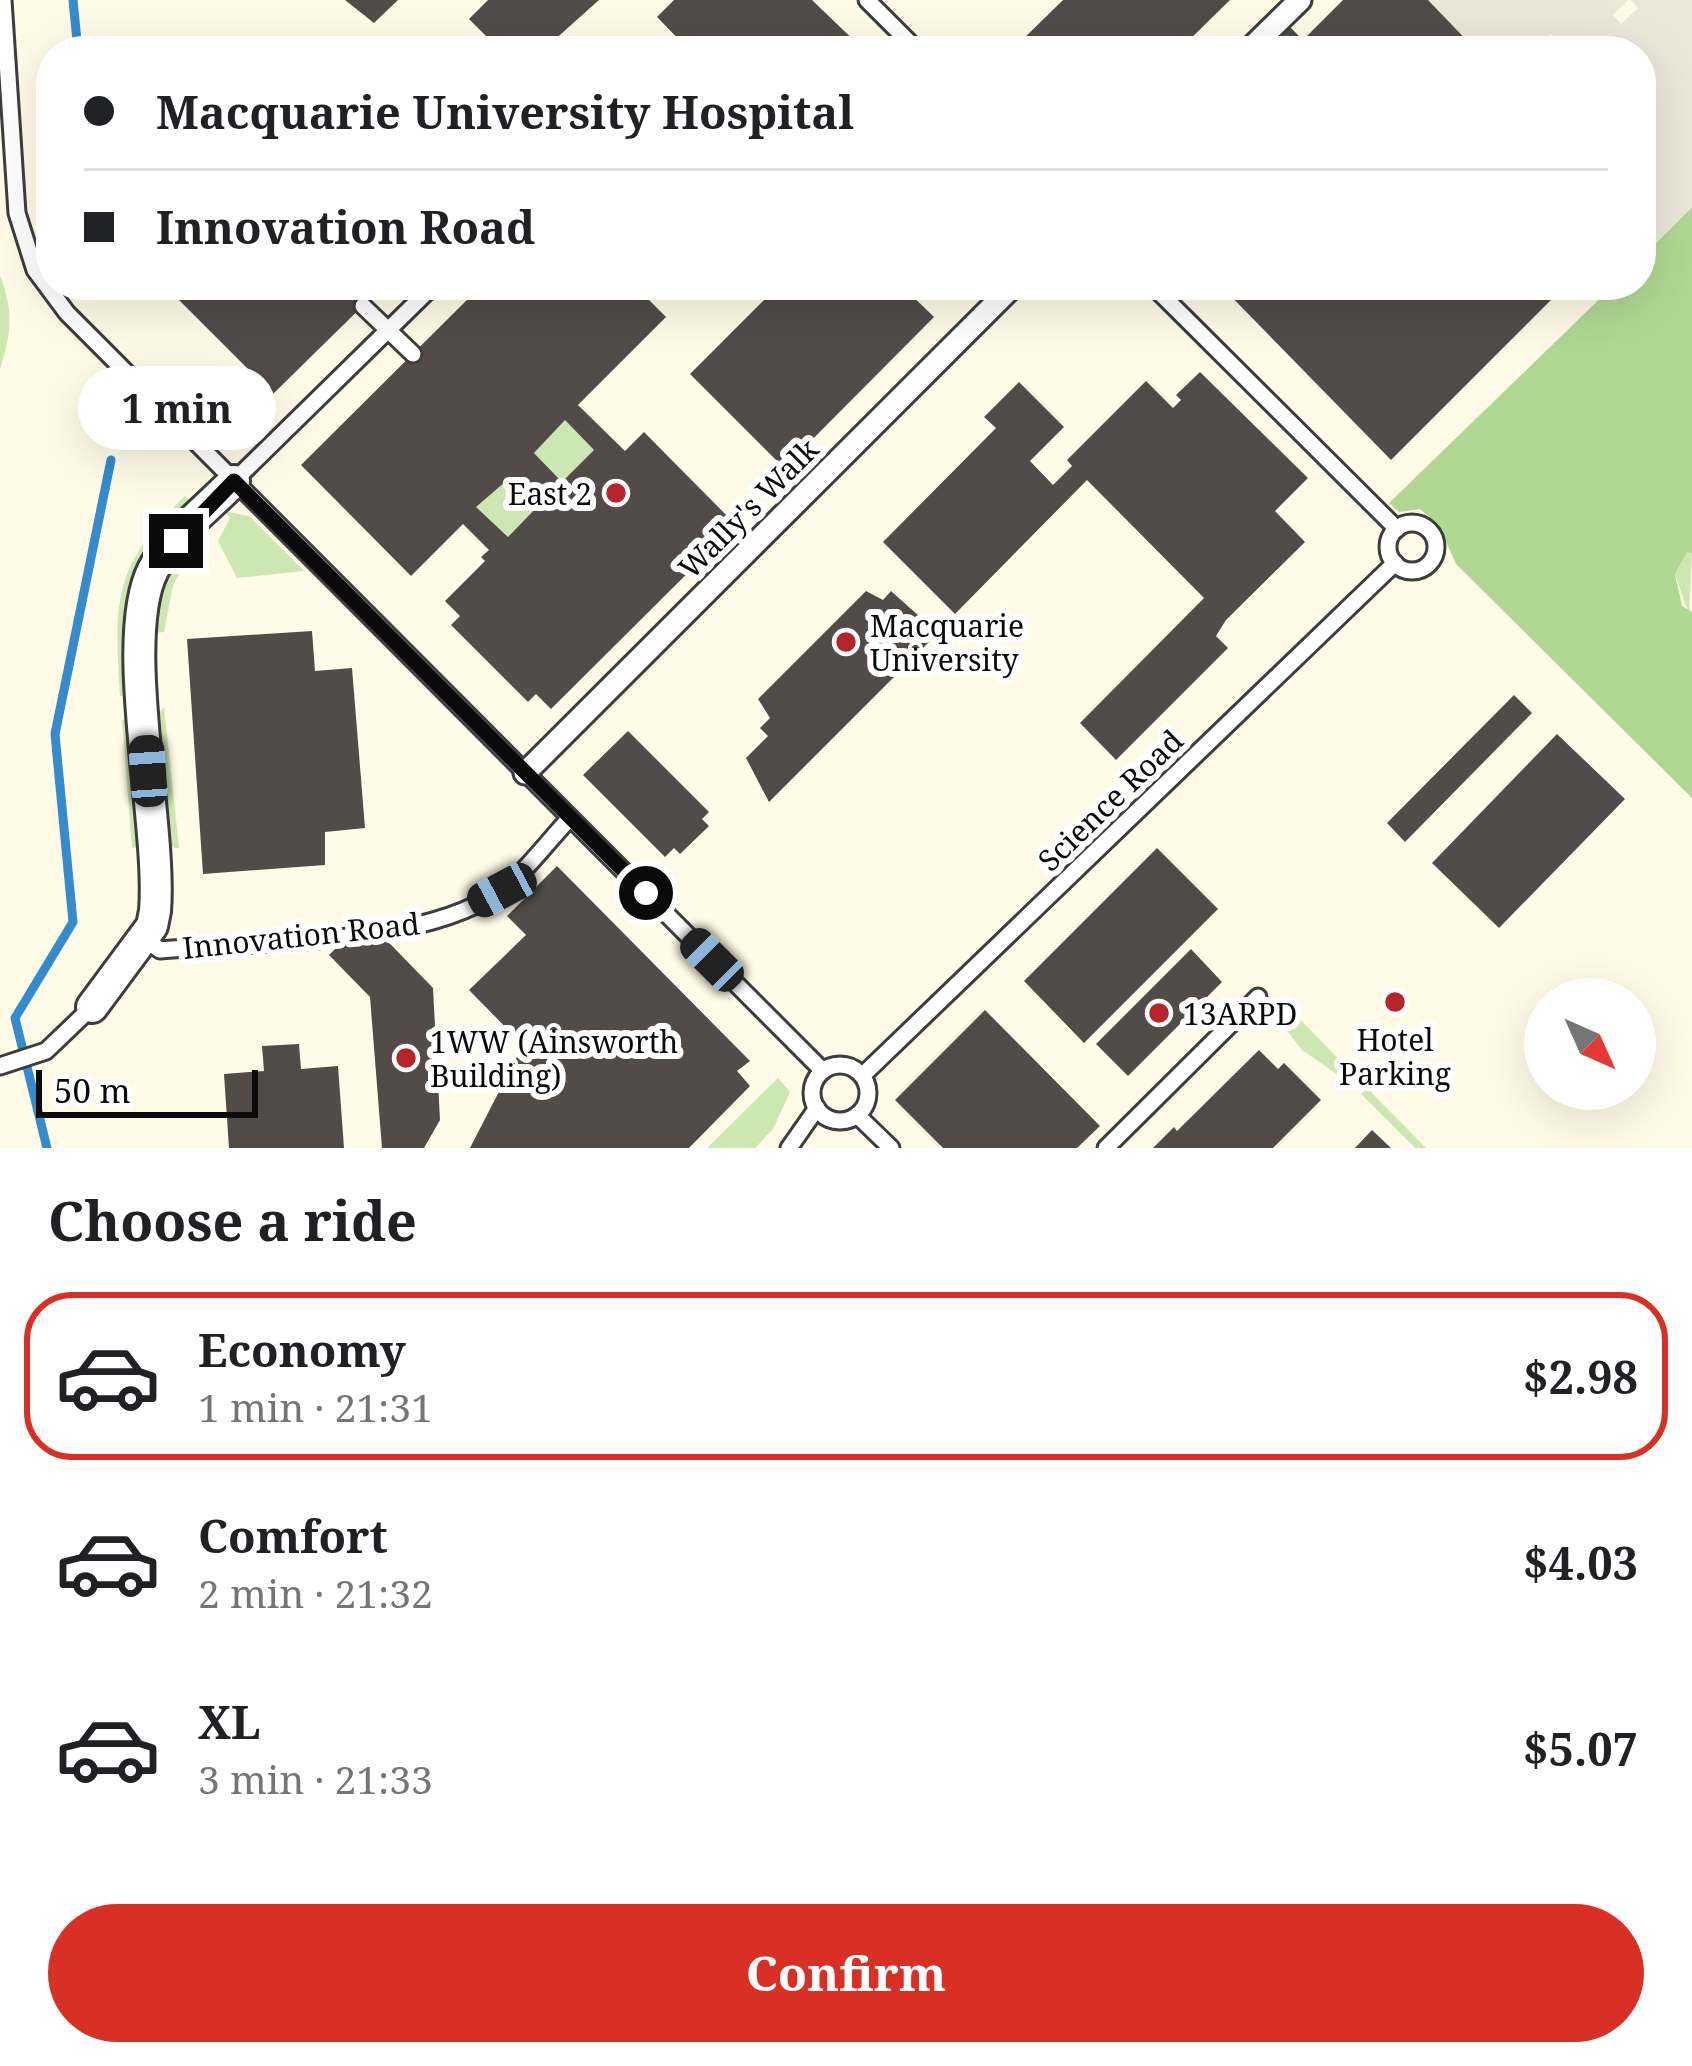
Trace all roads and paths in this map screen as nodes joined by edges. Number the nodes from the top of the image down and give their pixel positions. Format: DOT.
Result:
graph roads {
  1 [pos="4,0"];
  2 [pos="867,0"];
  3 [pos="1300,0"];
  4 [pos="903,36"];
  5 [pos="1263,36"];
  6 [pos="36,271"];
  7 [pos="57,300"];
  8 [pos="419,300"];
  9 [pos="999,300"];
  10 [pos="1167,300"];
  11 [pos="363,306"];
  12 [pos="388,330"];
  13 [pos="412,354"];
  14 [pos="234,481"];
  15 [pos="1396,529"];
  16 [pos="1395,563"];
  17 [pos="525,773"];
  18 [pos="570,818"];
  19 [pos="142,937"];
  20 [pos="1258,997"];
  21 [pos="92,1006"];
  22 [pos="1,1066"];
  23 [pos="823,1071"];
  24 [pos="863,1075"];
  25 [pos="817,1108"];
  26 [pos="857,1115"];
  27 [pos="789,1148"];
  28 [pos="891,1148"];
  29 [pos="1106,1148"];
  1 -- 6 [label="lane"];
  2 -- 4 [label="lane"];
  3 -- 5 [label="street"];
  7 -- 14 [label="lane"];
  8 -- 12 [label="lane"];
  9 -- 17 [label="street, Wally's Walk"];
  10 -- 15 [label="lane"];
  11 -- 12 [label="lane"];
  12 -- 13 [label="lane"];
  12 -- 14 [label="lane"];
  14 -- 17 [label="lane"];
  14 -- 19 [label="street, Innovation Road"];
  15 -- 16 [label="lane"];
  15 -- 16 [label="lane"];
  16 -- 24 [label="lane, Science Road"];
  17 -- 18 [label="lane"];
  18 -- 19 [label="lane, Innovation Road"];
  18 -- 23 [label="lane"];
  19 -- 21 [label="street, Innovation Road"];
  20 -- 29 [label="lane"];
  21 -- 22 [label="lane, Innovation Road"];
  23 -- 24 [label="lane"];
  23 -- 25 [label="lane"];
  24 -- 26 [label="lane"];
  25 -- 26 [label="lane"];
  25 -- 27 [label="lane"];
  26 -- 28 [label="lane"];
}
